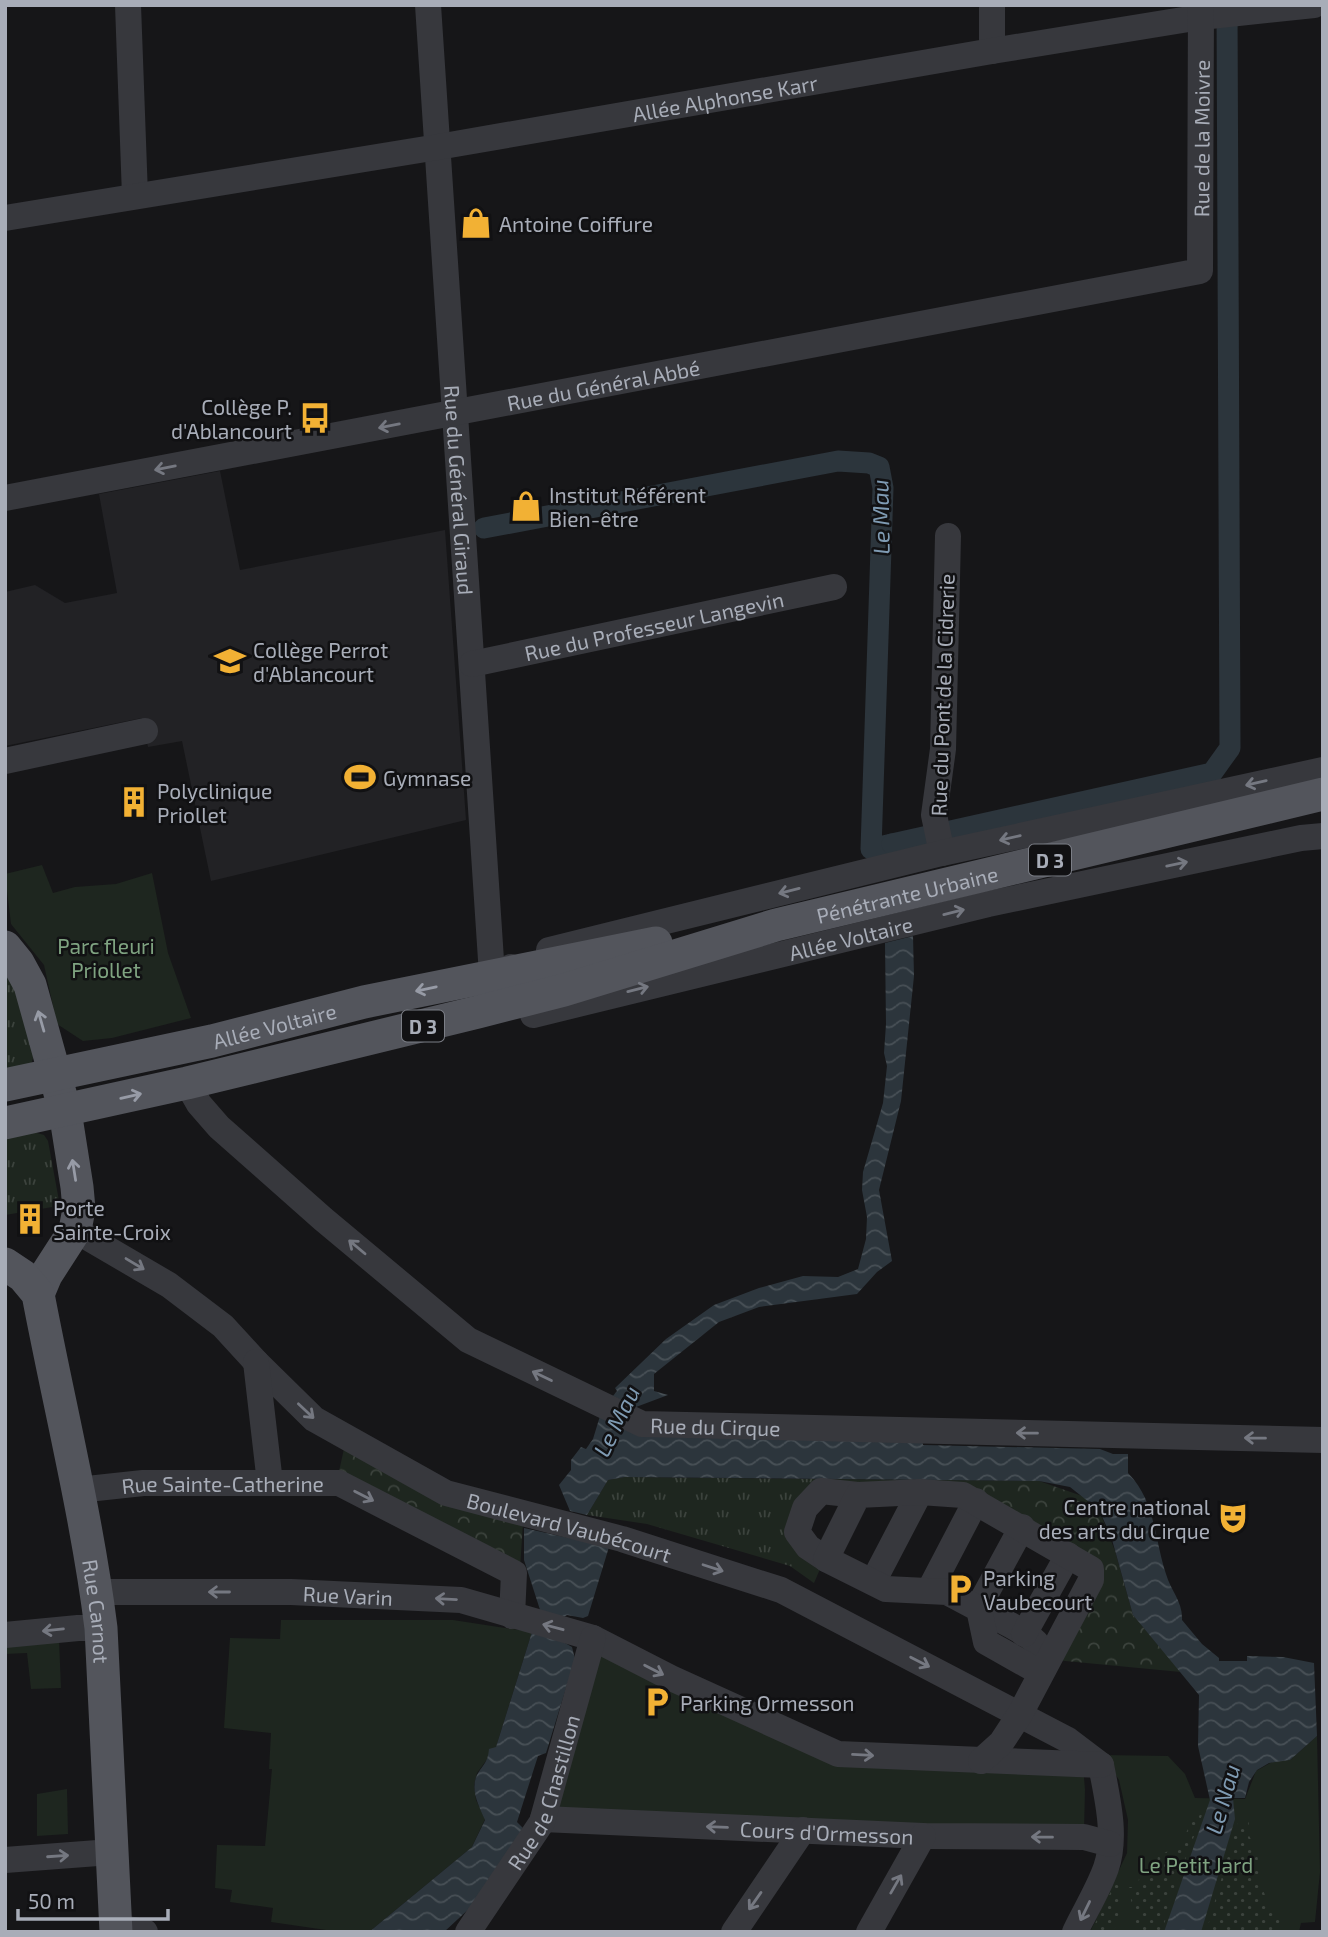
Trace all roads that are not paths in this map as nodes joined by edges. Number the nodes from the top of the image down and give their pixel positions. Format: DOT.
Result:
graph roads {
  1 [pos="128,5"];
  2 [pos="428,5"];
  3 [pos="992,5"];
  4 [pos="1314,5"];
  5 [pos="1203,13"];
  6 [pos="992,51"];
  7 [pos="438,147"];
  8 [pos="135,197"];
  9 [pos="5,218"];
  10 [pos="1200,271"];
  11 [pos="456,413"];
  12 [pos="5,498"];
  13 [pos="948,536"];
  14 [pos="834,587"];
  15 [pos="472,664"];
  16 [pos="145,731"];
  17 [pos="5,761"];
  18 [pos="1323,769"];
  19 [pos="1323,794"];
  20 [pos="1323,836"];
  21 [pos="942,848"];
  22 [pos="776,925"];
  23 [pos="5,947"];
  24 [pos="492,975"];
  25 [pos="381,1036"];
  26 [pos="56,1074"];
  27 [pos="187,1083"];
  28 [pos="5,1085"];
  29 [pos="65,1111"];
  30 [pos="5,1123"];
  31 [pos="71,1237"];
  32 [pos="5,1256"];
  33 [pos="5,1264"];
  34 [pos="38,1294"];
  35 [pos="256,1362"];
  36 [pos="1323,1440"];
  37 [pos="270,1483"];
  38 [pos="78,1490"];
  39 [pos="920,1492"];
  40 [pos="858,1495"];
  41 [pos="976,1501"];
  42 [pos="1022,1527"];
  43 [pos="1068,1555"];
  44 [pos="826,1559"];
  45 [pos="873,1582"];
  46 [pos="929,1591"];
  47 [pos="96,1592"];
  48 [pos="978,1609"];
  49 [pos="512,1616"];
  50 [pos="101,1629"];
  51 [pos="5,1635"];
  52 [pos="1026,1635"];
  53 [pos="593,1638"];
  54 [pos="1059,1638"];
  55 [pos="1041,1673"];
  56 [pos="1020,1714"];
  57 [pos="981,1761"];
  58 [pos="1011,1762"];
  59 [pos="1101,1765"];
  60 [pos="543,1819"];
  61 [pos="803,1830"];
  62 [pos="923,1836"];
  63 [pos="1110,1844"];
  64 [pos="111,1852"];
  65 [pos="5,1860"];
  66 [pos="125,1930"];
  67 [pos="468,1932"];
  68 [pos="734,1932"];
  69 [pos="869,1932"];
  70 [pos="1075,1932"];
  1 -- 8 [label="street"];
  2 -- 7 [label="street, Rue du Général Giraud"];
  3 -- 6 [label="street"];
  4 -- 5 [label="street, Allée Alphonse Karr"];
  5 -- 6 [label="street, Allée Alphonse Karr"];
  5 -- 10 [label="street, Rue de la Moivre"];
  6 -- 7 [label="street, Allée Alphonse Karr"];
  7 -- 8 [label="street, Allée Alphonse Karr"];
  7 -- 11 [label="street, Rue du Général Giraud"];
  8 -- 9 [label="street, Allée Alphonse Karr"];
  10 -- 11 [label="street, Rue du Général Abbé"];
  11 -- 12 [label="street, Rue du Général Abbé, one-way"];
  11 -- 15 [label="street, Rue du Général Giraud"];
  13 -- 21 [label="street, Rue du Pont de la Cidrerie"];
  14 -- 15 [label="street, Rue du Professeur Langevin"];
  15 -- 24 [label="street, Rue du Général Giraud"];
  16 -- 17 [label="street"];
  18 -- 21 [label="street, Allée Voltaire, one-way"];
  19 -- 22 [label="main road, Pénétrante Urbaine / D 3"];
  25 -- 20 [label="street, Allée Voltaire, one-way"];
  21 -- 24 [label="street, Allée Voltaire, one-way"];
  22 -- 24 [label="main road, Allée Voltaire / D 3"];
  22 -- 25 [label="main road, Allée Voltaire / D 3"];
  26 -- 23 [label="main road, one-way"];
  24 -- 26 [label="main road, Allée Voltaire / D 3, one-way"];
  25 -- 27 [label="main road, Allée Voltaire / D 3"];
  26 -- 28 [label="main road, D 3"];
  26 -- 29 [label="main road"];
  29 -- 27 [label="main road, Allée Voltaire / D 3, one-way"];
  36 -- 27 [label="street, Rue du Cirque, one-way"];
  29 -- 30 [label="main road, D 3"];
  31 -- 29 [label="main road, one-way"];
  31 -- 32 [label="main road"];
  31 -- 34 [label="main road"];
  31 -- 35 [label="street, Boulevard Vaubécourt, one-way"];
  33 -- 34 [label="main road"];
  34 -- 38 [label="main road, Rue Carnot"];
  35 -- 37 [label="street"];
  35 -- 56 [label="street, Boulevard Vaubécourt, one-way"];
  37 -- 38 [label="street, Rue Sainte-Catherine"];
  37 -- 49 [label="street, Rue Sainte-Catherine, one-way"];
  38 -- 47 [label="main road, Rue Carnot"];
  39 -- 40 [label="street"];
  39 -- 41 [label="street"];
  39 -- 45 [label="street"];
  40 -- 44 [label="street"];
  40 -- 44 [label="street"];
  41 -- 42 [label="street"];
  41 -- 46 [label="street"];
  42 -- 43 [label="street"];
  42 -- 48 [label="street"];
  43 -- 52 [label="street"];
  43 -- 54 [label="street"];
  44 -- 45 [label="street"];
  45 -- 46 [label="street"];
  46 -- 48 [label="street"];
  49 -- 47 [label="street, Rue Varin, one-way"];
  47 -- 50 [label="main road, Rue Carnot"];
  48 -- 52 [label="street"];
  48 -- 55 [label="street"];
  53 -- 49 [label="street, Rue Varin, one-way"];
  50 -- 51 [label="street, one-way"];
  50 -- 64 [label="main road, Rue Carnot"];
  52 -- 54 [label="street"];
  52 -- 55 [label="street"];
  53 -- 57 [label="street, one-way"];
  53 -- 60 [label="street, Rue de Chastillon"];
  54 -- 55 [label="street"];
  55 -- 56 [label="street"];
  56 -- 57 [label="street"];
  56 -- 58 [label="street"];
  56 -- 59 [label="street, Boulevard Vaubécourt"];
  57 -- 58 [label="street"];
  58 -- 59 [label="street"];
  59 -- 63 [label="street"];
  61 -- 60 [label="street, Cours d'Ormesson, one-way"];
  60 -- 67 [label="street, Rue de Chastillon"];
  61 -- 62 [label="street, Cours d'Ormesson"];
  61 -- 68 [label="street, one-way"];
  63 -- 62 [label="street, Cours d'Ormesson, one-way"];
  69 -- 62 [label="street, one-way"];
  63 -- 70 [label="street, one-way"];
  65 -- 64 [label="street, one-way"];
  64 -- 66 [label="main road, Rue Carnot"];
}
